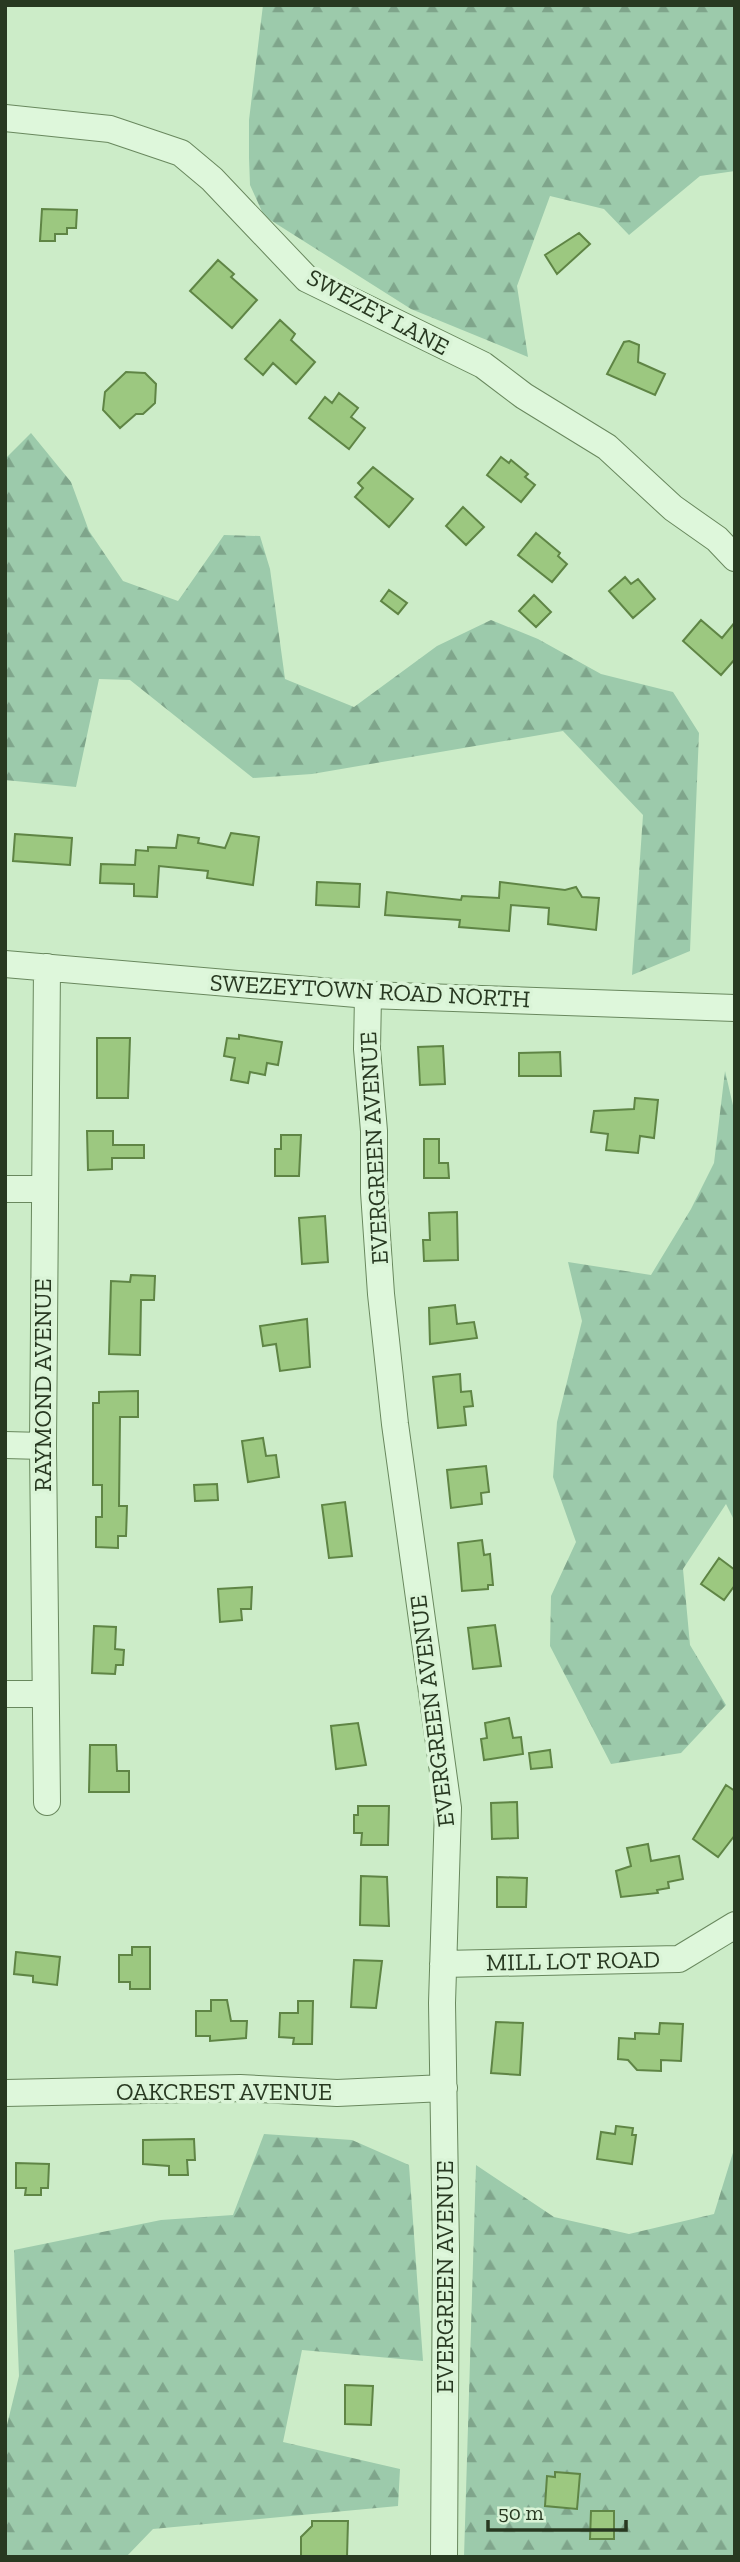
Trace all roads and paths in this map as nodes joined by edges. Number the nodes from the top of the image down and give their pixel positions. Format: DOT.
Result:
graph roads {
  1 [pos="5,118"];
  2 [pos="735,558"];
  3 [pos="5,964"];
  4 [pos="47,967"];
  5 [pos="368,995"];
  6 [pos="735,1008"];
  7 [pos="5,1189"];
  8 [pos="43,1189"];
  9 [pos="5,1445"];
  10 [pos="43,1446"];
  11 [pos="5,1694"];
  12 [pos="46,1694"];
  13 [pos="47,1802"];
  14 [pos="735,1925"];
  15 [pos="443,1964"];
  16 [pos="444,2088"];
  17 [pos="5,2093"];
  18 [pos="444,2557"];
  1 -- 2 [label="street, SWEZEY LANE"];
  3 -- 4 [label="street, SWEZEYTOWN ROAD NORTH"];
  4 -- 5 [label="street, SWEZEYTOWN ROAD NORTH"];
  4 -- 8 [label="street, RAYMOND AVENUE"];
  5 -- 6 [label="street, SWEZEYTOWN ROAD NORTH"];
  5 -- 15 [label="street, EVERGREEN AVENUE"];
  7 -- 8 [label="street"];
  8 -- 10 [label="street, RAYMOND AVENUE"];
  9 -- 10 [label="street"];
  10 -- 12 [label="street, RAYMOND AVENUE"];
  11 -- 12 [label="street"];
  12 -- 13 [label="street, RAYMOND AVENUE"];
  14 -- 15 [label="street, MILL LOT ROAD"];
  15 -- 16 [label="street, EVERGREEN AVENUE"];
  16 -- 17 [label="street, OAKCREST AVENUE"];
  16 -- 18 [label="street, EVERGREEN AVENUE"];
}
